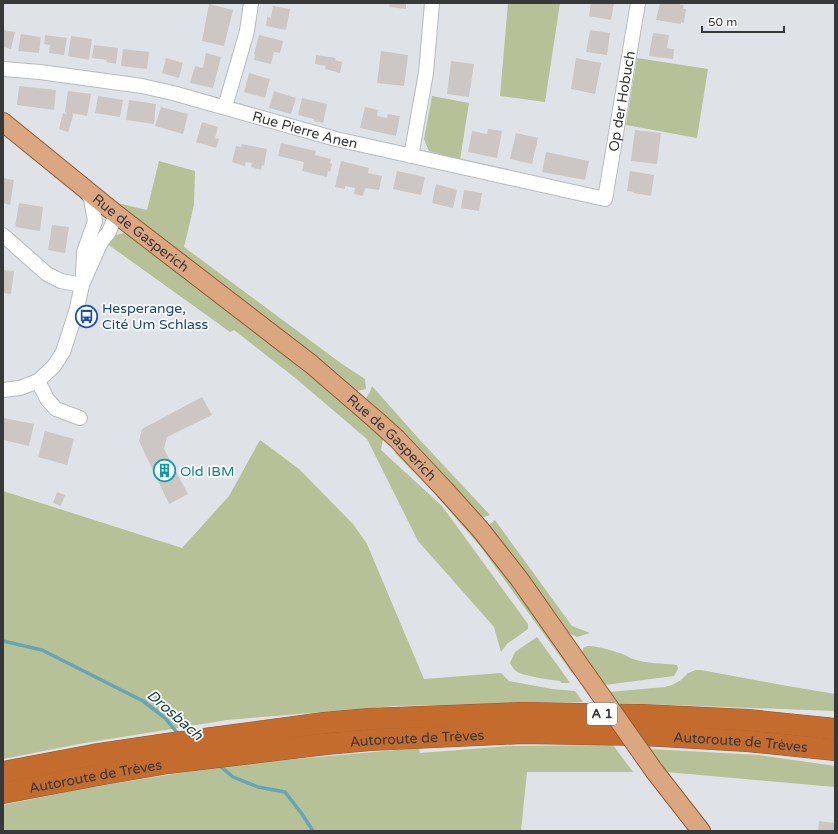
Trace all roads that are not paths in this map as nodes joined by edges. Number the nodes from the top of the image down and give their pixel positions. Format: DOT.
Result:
graph roads {
  1 [pos="251,3"];
  2 [pos="432,3"];
  3 [pos="638,3"];
  4 [pos="3,69"];
  5 [pos="225,107"];
  6 [pos="3,122"];
  7 [pos="411,156"];
  8 [pos="84,188"];
  9 [pos="605,199"];
  10 [pos="116,214"];
  11 [pos="95,221"];
  12 [pos="109,232"];
  13 [pos="138,232"];
  14 [pos="3,236"];
  15 [pos="82,285"];
  16 [pos="38,381"];
  17 [pos="3,390"];
  18 [pos="80,418"];
  19 [pos="370,730"];
  20 [pos="835,730"];
  21 [pos="835,750"];
  22 [pos="3,772"];
  23 [pos="3,793"];
  24 [pos="701,831"];
  1 -- 5 [label="street"];
  2 -- 7 [label="street"];
  3 -- 9 [label="street, Op der Hobuch"];
  4 -- 5 [label="street, Rue Pierre Anen"];
  5 -- 7 [label="street, Rue Pierre Anen"];
  6 -- 8 [label="main road, Rue de Gasperich"];
  7 -- 9 [label="street, Rue Pierre Anen"];
  8 -- 10 [label="main road, Rue de Gasperich"];
  8 -- 11 [label="street"];
  10 -- 11 [label="street"];
  10 -- 12 [label="street"];
  10 -- 13 [label="main road, Rue de Gasperich"];
  11 -- 15 [label="street"];
  12 -- 13 [label="street"];
  12 -- 15 [label="street"];
  13 -- 24 [label="main road, Rue de Gasperich, bridge"];
  14 -- 15 [label="street"];
  15 -- 16 [label="street"];
  16 -- 17 [label="street"];
  16 -- 18 [label="street"];
  19 -- 20 [label="highway, Autoroute de Trèves / A 1"];
  19 -- 21 [label="highway, Autoroute de Trèves / A 1"];
  19 -- 22 [label="highway, Autoroute de Trèves / A 1"];
  19 -- 23 [label="highway, Autoroute de Trèves / A 1"];
}
